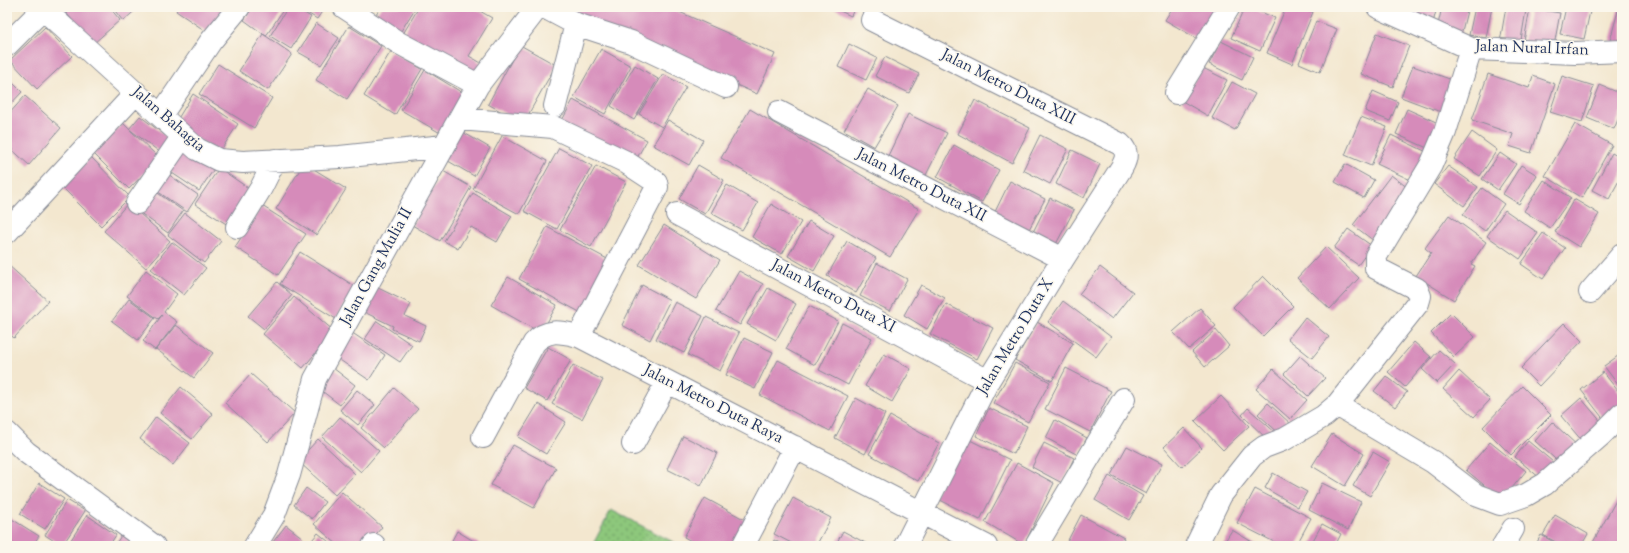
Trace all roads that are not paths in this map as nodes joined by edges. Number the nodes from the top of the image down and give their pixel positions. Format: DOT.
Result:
graph roads {
  1 [pos="239,7"];
  2 [pos="344,7"];
  3 [pos="538,7"];
  4 [pos="544,7"];
  5 [pos="1229,7"];
  6 [pos="1378,7"];
  7 [pos="42,8"];
  8 [pos="872,20"];
  9 [pos="576,24"];
  10 [pos="7,45"];
  11 [pos="1471,48"];
  12 [pos="1622,51"];
  13 [pos="478,85"];
  14 [pos="726,87"];
  15 [pos="136,93"];
  16 [pos="1176,93"];
  17 [pos="555,106"];
  18 [pos="779,112"];
  19 [pos="161,115"];
  20 [pos="460,119"];
  21 [pos="183,136"];
  22 [pos="444,146"];
  23 [pos="275,160"];
  24 [pos="1122,167"];
  25 [pos="137,204"];
  26 [pos="677,214"];
  27 [pos="237,227"];
  28 [pos="7,232"];
  29 [pos="1622,255"];
  30 [pos="1062,259"];
  31 [pos="1590,292"];
  32 [pos="579,336"];
  33 [pos="988,381"];
  34 [pos="667,382"];
  35 [pos="1124,399"];
  36 [pos="1337,404"];
  37 [pos="1622,414"];
  38 [pos="7,433"];
  39 [pos="483,437"];
  40 [pos="633,444"];
  41 [pos="794,447"];
  42 [pos="922,513"];
  43 [pos="154,546"];
  44 [pos="255,546"];
  45 [pos="743,546"];
  46 [pos="905,546"];
  47 [pos="986,546"];
  48 [pos="1036,546"];
  49 [pos="1196,546"];
  1 -- 19 [label="street"];
  2 -- 13 [label="street"];
  3 -- 13 [label="street, Jalan Gang Mulia II"];
  4 -- 9 [label="street"];
  5 -- 16 [label="street"];
  6 -- 11 [label="street, Jalan Nural Irfan"];
  7 -- 10 [label="street"];
  7 -- 15 [label="street, Jalan Bahagia"];
  8 -- 24 [label="street, Jalan Metro Duta XIII"];
  9 -- 14 [label="street"];
  9 -- 17 [label="street"];
  11 -- 12 [label="street, Jalan Nural Irfan"];
  11 -- 36 [label="street"];
  13 -- 20 [label="street, Jalan Gang Mulia II"];
  15 -- 19 [label="street, Jalan Bahagia"];
  15 -- 28 [label="street"];
  18 -- 30 [label="street, Jalan Metro Duta XII"];
  19 -- 21 [label="street, Jalan Bahagia"];
  20 -- 22 [label="street, Jalan Gang Mulia II"];
  20 -- 32 [label="street"];
  21 -- 23 [label="street, Jalan Bahagia"];
  21 -- 25 [label="street"];
  22 -- 23 [label="street, Jalan Bahagia"];
  22 -- 44 [label="street, Jalan Gang Mulia II"];
  23 -- 27 [label="street"];
  24 -- 30 [label="street, Jalan Metro Duta X"];
  26 -- 33 [label="street, Jalan Metro Duta XI"];
  29 -- 31 [label="street"];
  30 -- 33 [label="street, Jalan Metro Duta X"];
  32 -- 34 [label="street, Jalan Metro Duta Raya"];
  32 -- 39 [label="street, Jalan Metro Duta Raya"];
  33 -- 42 [label="street, Jalan Metro Duta X"];
  34 -- 40 [label="street"];
  34 -- 41 [label="street, Jalan Metro Duta Raya"];
  35 -- 48 [label="street"];
  36 -- 37 [label="street"];
  36 -- 49 [label="street"];
  38 -- 43 [label="street"];
  41 -- 42 [label="street, Jalan Metro Duta Raya"];
  41 -- 45 [label="street"];
  42 -- 46 [label="street, Jalan Metro Duta X"];
  42 -- 47 [label="street, Jalan Metro Duta Raya"];
}
